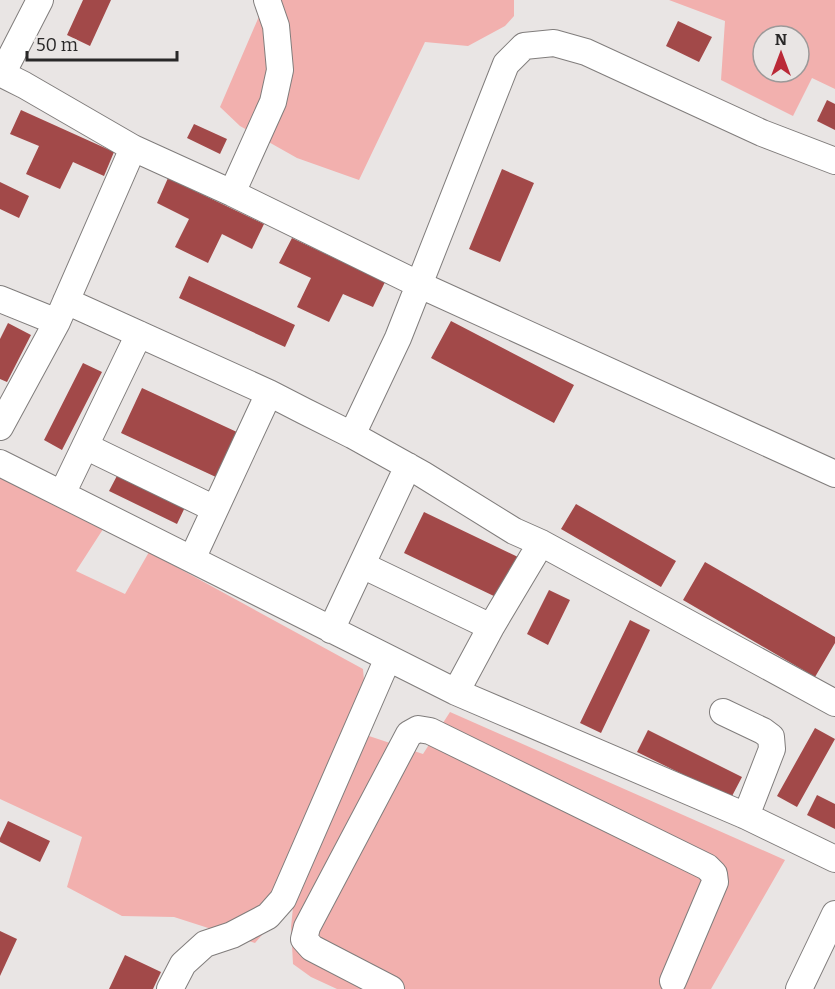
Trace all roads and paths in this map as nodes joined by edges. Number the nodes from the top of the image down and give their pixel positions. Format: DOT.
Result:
graph roads {
  1 [pos="40,0"];
  2 [pos="267,0"];
  3 [pos="1,73"];
  4 [pos="132,148"];
  5 [pos="835,161"];
  6 [pos="232,193"];
  7 [pos="420,285"];
  8 [pos="0,299"];
  9 [pos="62,311"];
  10 [pos="139,334"];
  11 [pos="269,393"];
  12 [pos="0,427"];
  13 [pos="352,435"];
  14 [pos="85,446"];
  15 [pos="0,463"];
  16 [pos="408,466"];
  17 [pos="835,474"];
  18 [pos="62,494"];
  19 [pos="215,509"];
  20 [pos="542,543"];
  21 [pos="192,559"];
  22 [pos="362,565"];
  23 [pos="491,627"];
  24 [pos="331,630"];
  25 [pos="388,658"];
  26 [pos="456,692"];
  27 [pos="835,703"];
  28 [pos="723,712"];
  29 [pos="746,816"];
  30 [pos="835,859"];
  31 [pos="835,914"];
  32 [pos="673,981"];
  33 [pos="170,989"];
  34 [pos="391,989"];
  35 [pos="799,989"];
  1 -- 3 [label="lane"];
  2 -- 6 [label="lane"];
  3 -- 4 [label="lane"];
  4 -- 6 [label="lane"];
  4 -- 9 [label="lane"];
  5 -- 7 [label="lane"];
  6 -- 7 [label="lane"];
  7 -- 13 [label="lane"];
  7 -- 17 [label="lane"];
  8 -- 9 [label="lane"];
  9 -- 10 [label="lane"];
  9 -- 12 [label="lane"];
  10 -- 11 [label="lane"];
  10 -- 14 [label="lane"];
  11 -- 13 [label="lane"];
  11 -- 19 [label="lane"];
  13 -- 16 [label="lane"];
  14 -- 18 [label="lane"];
  14 -- 19 [label="lane"];
  15 -- 18 [label="lane"];
  16 -- 20 [label="lane"];
  16 -- 22 [label="lane"];
  18 -- 21 [label="lane"];
  19 -- 21 [label="lane"];
  20 -- 23 [label="lane"];
  20 -- 27 [label="lane"];
  21 -- 24 [label="lane"];
  22 -- 23 [label="lane"];
  22 -- 24 [label="lane"];
  23 -- 26 [label="lane"];
  24 -- 25 [label="lane"];
  25 -- 26 [label="lane"];
  25 -- 33 [label="lane"];
  26 -- 29 [label="lane"];
  28 -- 29 [label="lane"];
  29 -- 30 [label="lane"];
  31 -- 35 [label="lane"];
  32 -- 34 [label="lane"];
}
